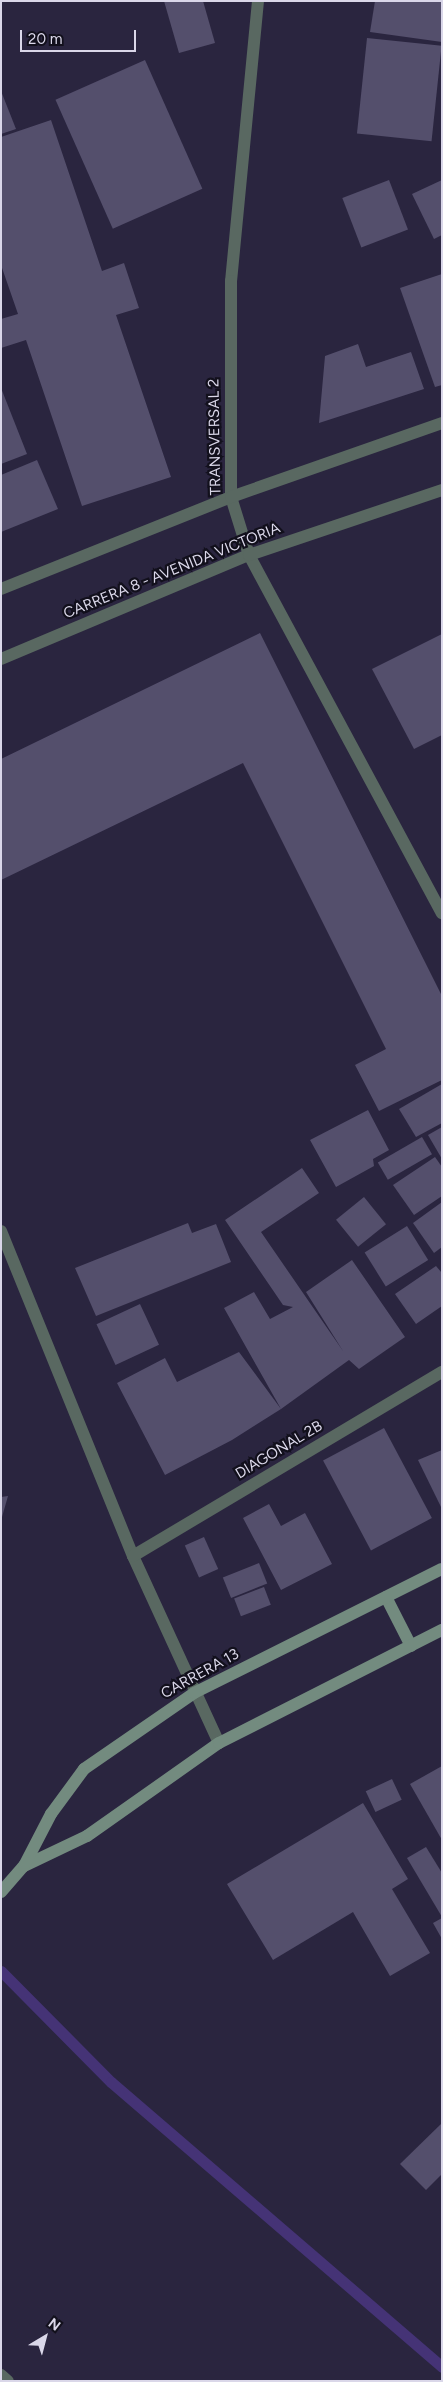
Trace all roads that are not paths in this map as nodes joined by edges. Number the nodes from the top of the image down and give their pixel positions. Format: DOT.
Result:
graph roads {
  1 [pos="258,1"];
  2 [pos="442,423"];
  3 [pos="442,490"];
  4 [pos="231,497"];
  5 [pos="249,555"];
  6 [pos="1,589"];
  7 [pos="1,659"];
  8 [pos="442,913"];
  9 [pos="1,1231"];
  10 [pos="442,1372"];
  11 [pos="133,1556"];
  12 [pos="442,1568"];
  13 [pos="386,1596"];
  14 [pos="442,1630"];
  15 [pos="411,1646"];
  16 [pos="194,1693"];
  17 [pos="218,1743"];
  18 [pos="24,1866"];
  19 [pos="1,1892"];
  20 [pos="1,2375"];
  21 [pos="8,2381"];
  1 -- 4 [label="street, TRANSVERSAL 2"];
  2 -- 4 [label="street"];
  3 -- 5 [label="street, CARRERA 8 - AVENIDA VICTORIA"];
  4 -- 5 [label="street, TRANSVERSAL 2"];
  4 -- 6 [label="street"];
  5 -- 7 [label="street, CARRERA 8 - AVENIDA VICTORIA"];
  5 -- 8 [label="street, TRANSVERSAL 2"];
  9 -- 11 [label="street"];
  10 -- 11 [label="street, DIAGONAL 2B"];
  11 -- 16 [label="street"];
  12 -- 13 [label="street, CARRERA 13"];
  13 -- 15 [label="street"];
  13 -- 16 [label="street, CARRERA 13"];
  14 -- 15 [label="street, CARRERA 13"];
  15 -- 17 [label="street, CARRERA 13"];
  16 -- 17 [label="street"];
  16 -- 18 [label="street, CARRERA 13"];
  17 -- 18 [label="street, CARRERA 13"];
  18 -- 19 [label="street, CARRERA 13"];
  20 -- 21 [label="street"];
}
